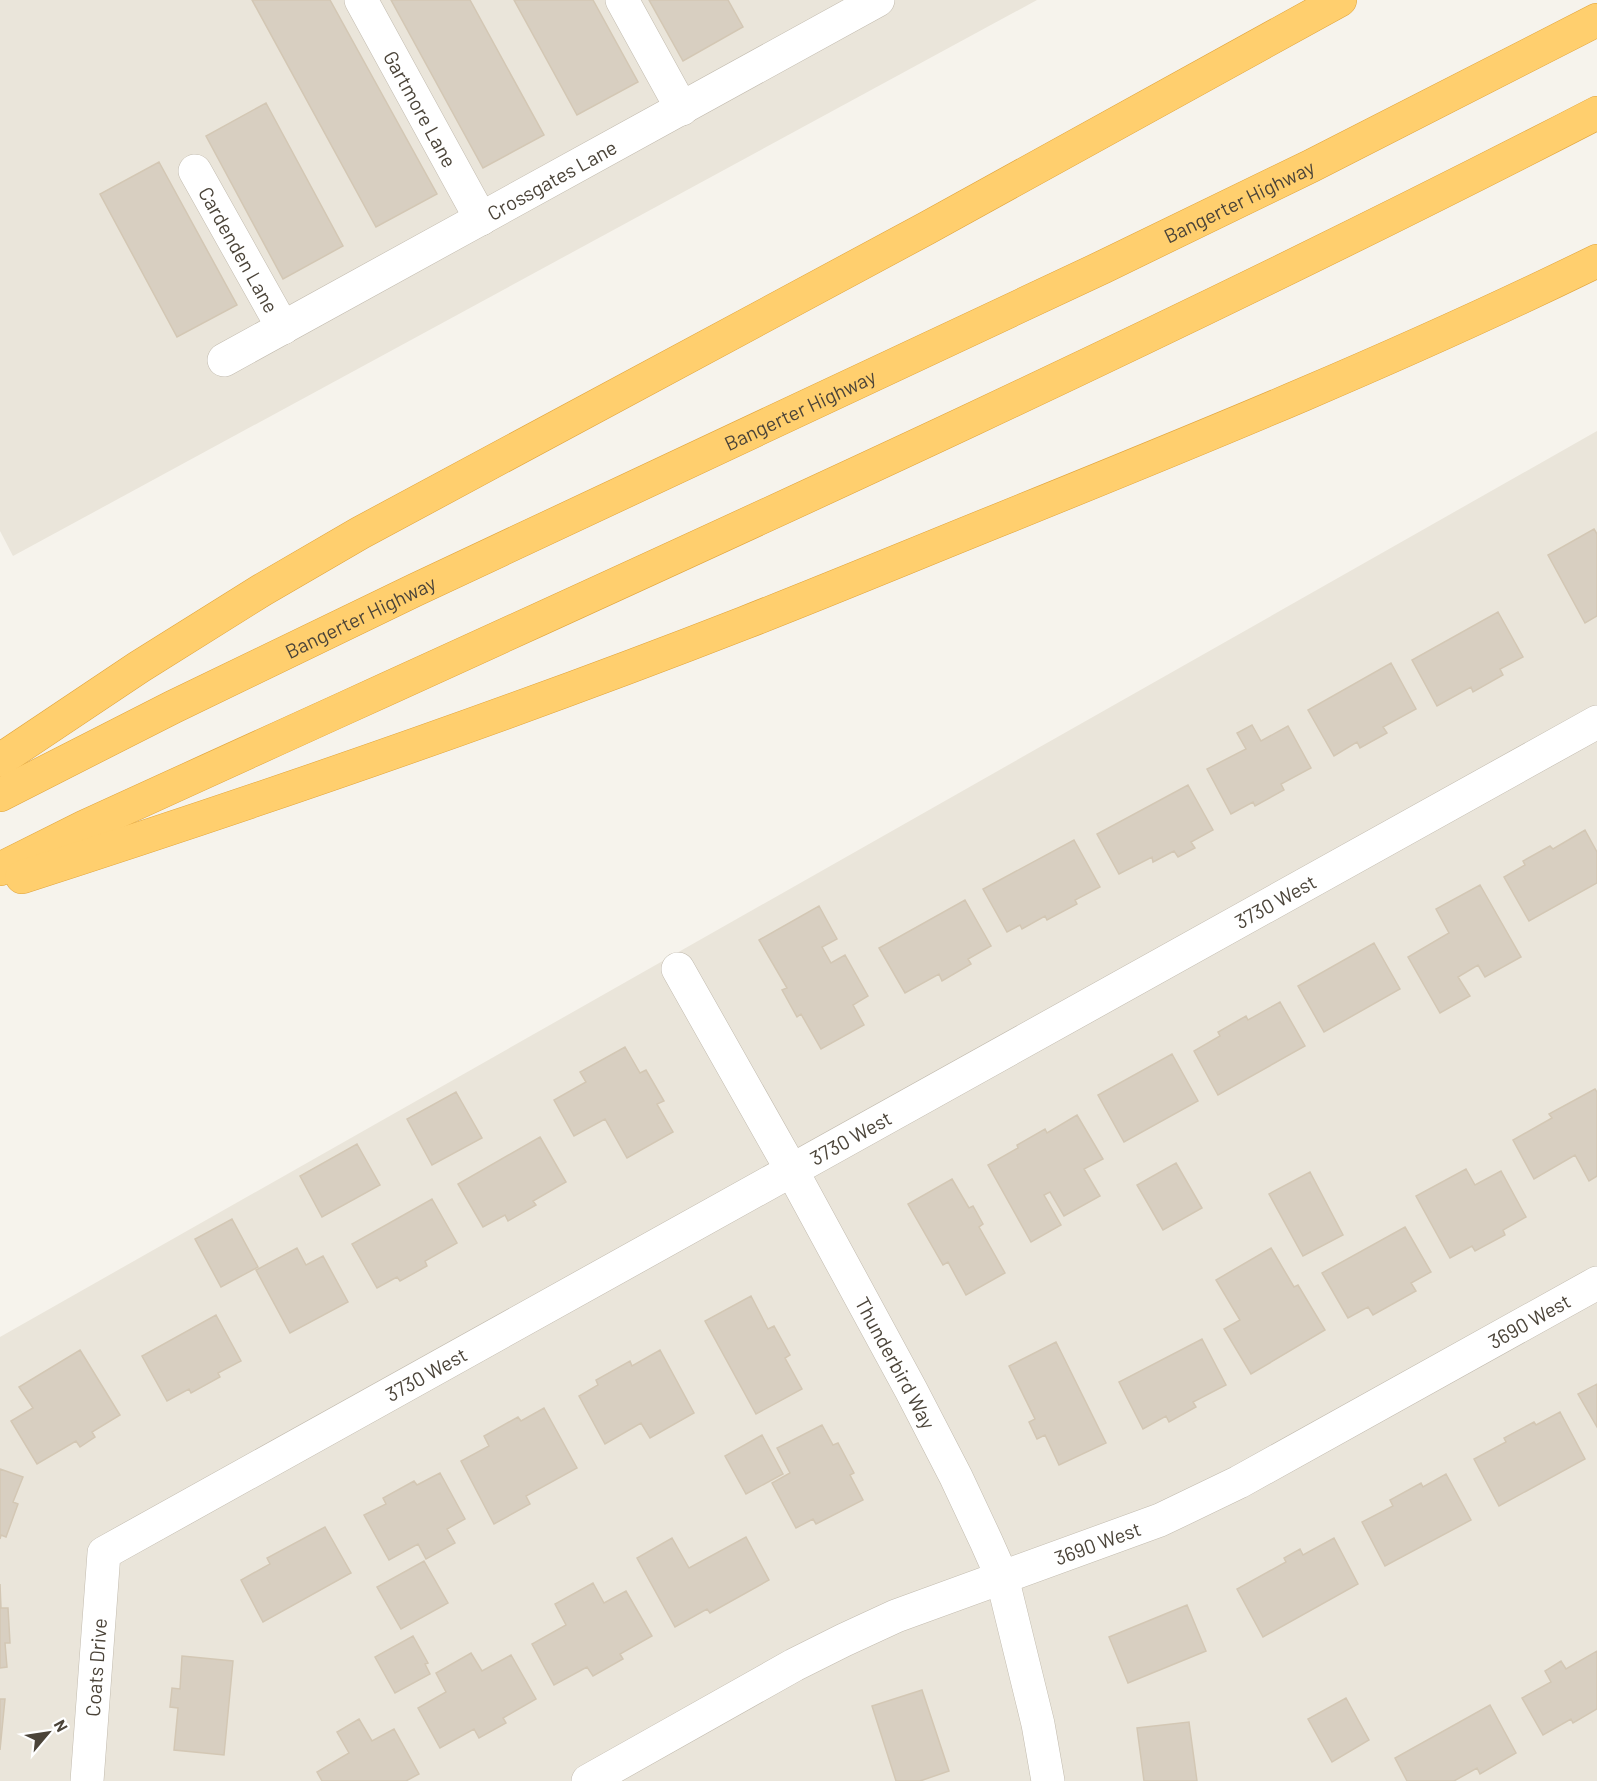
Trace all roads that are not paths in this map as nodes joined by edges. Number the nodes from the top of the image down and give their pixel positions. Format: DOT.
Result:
graph roads {
  1 [pos="361,0"];
  2 [pos="622,0"];
  3 [pos="878,0"];
  4 [pos="1340,0"];
  5 [pos="1597,20"];
  6 [pos="682,109"];
  7 [pos="1597,113"];
  8 [pos="195,171"];
  9 [pos="481,219"];
  10 [pos="1597,261"];
  11 [pos="283,328"];
  12 [pos="224,360"];
  13 [pos="1597,722"];
  14 [pos="0,760"];
  15 [pos="0,795"];
  16 [pos="0,869"];
  17 [pos="0,884"];
  18 [pos="678,969"];
  19 [pos="791,1169"];
  20 [pos="1597,1283"];
  21 [pos="104,1553"];
  22 [pos="1002,1576"];
  23 [pos="87,1781"];
  24 [pos="588,1781"];
  25 [pos="1048,1781"];
  1 -- 9 [label="street, Gartmore Lane"];
  2 -- 6 [label="street"];
  3 -- 6 [label="street, Crossgates Lane"];
  4 -- 14 [label="highway"];
  5 -- 15 [label="highway, Bangerter Highway"];
  6 -- 9 [label="street, Crossgates Lane"];
  7 -- 16 [label="highway"];
  8 -- 11 [label="street, Cardenden Lane"];
  9 -- 11 [label="street, Crossgates Lane"];
  10 -- 17 [label="highway"];
  11 -- 12 [label="street, Crossgates Lane"];
  13 -- 19 [label="street, 3730 West"];
  18 -- 19 [label="street, Thunderbird Way"];
  19 -- 21 [label="street, 3730 West"];
  19 -- 22 [label="street, Thunderbird Way"];
  20 -- 22 [label="street, 3690 West"];
  21 -- 23 [label="street, Coats Drive"];
  22 -- 24 [label="street, 3690 West"];
  22 -- 25 [label="street, Thunderbird Way"];
}
